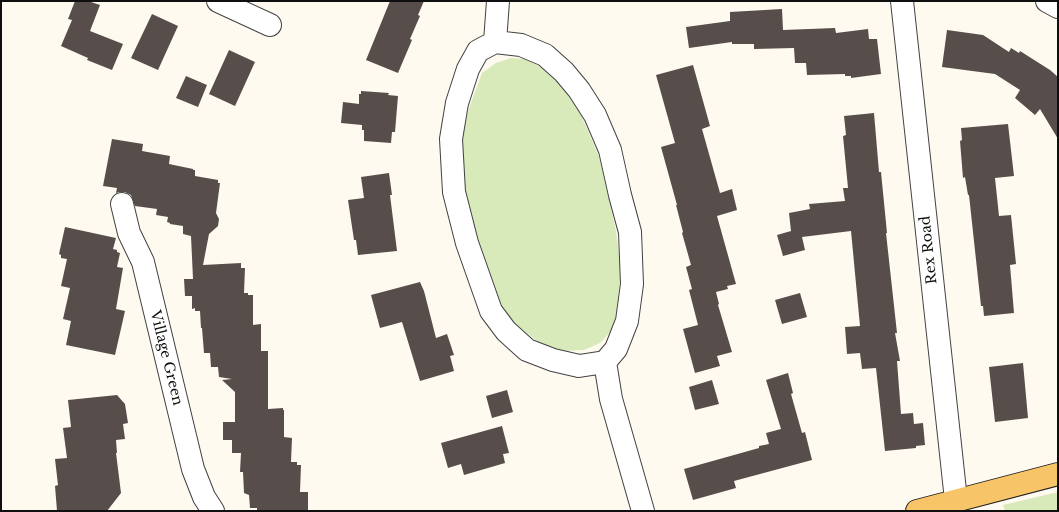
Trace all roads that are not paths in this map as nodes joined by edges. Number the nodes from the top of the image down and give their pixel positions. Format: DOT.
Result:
graph roads {
  1 [pos="218,1"];
  2 [pos="498,1"];
  3 [pos="902,1"];
  4 [pos="1046,1"];
  5 [pos="1058,7"];
  6 [pos="270,25"];
  7 [pos="495,42"];
  8 [pos="122,204"];
  9 [pos="605,362"];
  10 [pos="1058,474"];
  11 [pos="956,500"];
  12 [pos="213,511"];
  13 [pos="643,511"];
  14 [pos="917,511"];
  1 -- 6 [label="street"];
  2 -- 7 [label="street"];
  3 -- 11 [label="street, Rex Road"];
  4 -- 5 [label="street"];
  7 -- 9 [label="street"];
  7 -- 9 [label="street"];
  8 -- 12 [label="street, Village Green"];
  9 -- 13 [label="street"];
  10 -- 11 [label="main road"];
  11 -- 14 [label="main road"];
}
